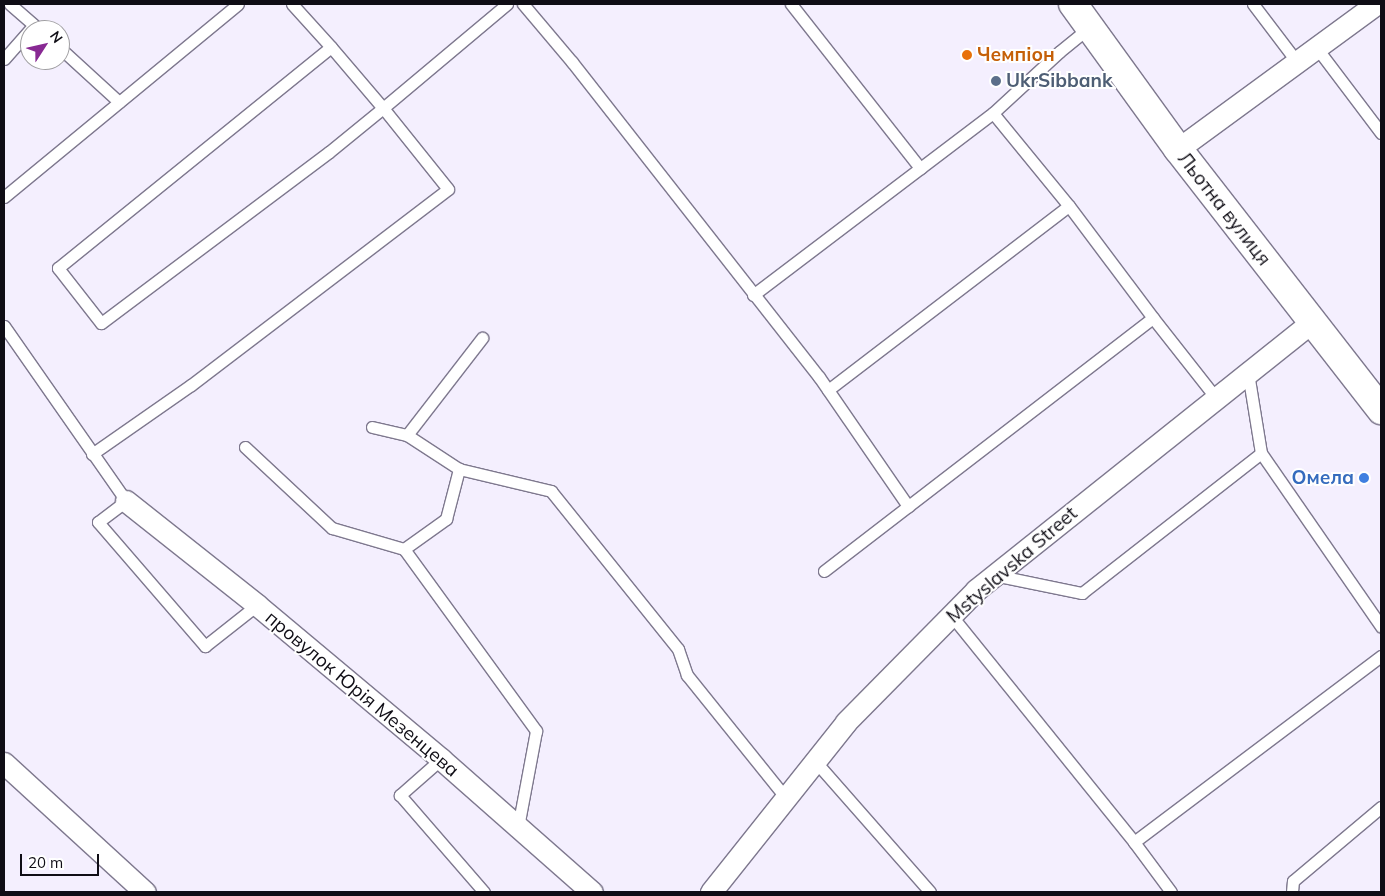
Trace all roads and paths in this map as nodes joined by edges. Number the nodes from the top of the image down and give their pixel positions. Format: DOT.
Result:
graph roads {
  1 [pos="10,4"];
  2 [pos="238,4"];
  3 [pos="292,4"];
  4 [pos="508,4"];
  5 [pos="523,4"];
  6 [pos="791,4"];
  7 [pos="1073,4"];
  8 [pos="1253,4"];
  9 [pos="1369,6"];
  10 [pos="29,20"];
  11 [pos="1090,27"];
  12 [pos="20,43"];
  13 [pos="331,47"];
  14 [pos="1316,48"];
  15 [pos="70,57"];
  16 [pos="4,58"];
  17 [pos="1297,62"];
  18 [pos="119,102"];
  19 [pos="383,108"];
  20 [pos="993,114"];
  21 [pos="1381,133"];
  22 [pos="1178,149"];
  23 [pos="920,168"];
  24 [pos="4,197"];
  25 [pos="1069,206"];
  26 [pos="753,295"];
  27 [pos="1153,318"];
  28 [pos="1312,322"];
  29 [pos="4,326"];
  30 [pos="482,338"];
  31 [pos="1248,373"];
  32 [pos="828,390"];
  33 [pos="1216,398"];
  34 [pos="1381,410"];
  35 [pos="372,427"];
  36 [pos="408,435"];
  37 [pos="245,447"];
  38 [pos="1261,453"];
  39 [pos="92,454"];
  40 [pos="459,469"];
  41 [pos="126,501"];
  42 [pos="908,506"];
  43 [pos="404,549"];
  44 [pos="824,571"];
  45 [pos="994,575"];
  46 [pos="257,606"];
  47 [pos="951,615"];
  48 [pos="1379,619"];
  49 [pos="1381,656"];
  50 [pos="441,759"];
  51 [pos="815,761"];
  52 [pos="4,763"];
  53 [pos="786,798"];
  54 [pos="1381,807"];
  55 [pos="518,827"];
  56 [pos="1134,842"];
  57 [pos="145,892"];
  58 [pos="484,892"];
  59 [pos="592,892"];
  60 [pos="711,892"];
  61 [pos="930,892"];
  62 [pos="1171,892"];
  63 [pos="1292,892"];
  1 -- 10 [label="lane"];
  2 -- 18 [label="lane"];
  3 -- 13 [label="lane"];
  4 -- 19 [label="lane"];
  5 -- 26 [label="lane"];
  6 -- 23 [label="lane"];
  7 -- 11 [label="street, Льотна вулиця"];
  8 -- 17 [label="lane"];
  9 -- 14 [label="street"];
  11 -- 20 [label="lane"];
  11 -- 22 [label="street, Льотна вулиця"];
  12 -- 16 [label="lane"];
  13 -- 19 [label="lane"];
  13 -- 19 [label="lane"];
  14 -- 17 [label="street"];
  14 -- 21 [label="lane"];
  15 -- 18 [label="lane"];
  17 -- 22 [label="street"];
  18 -- 24 [label="lane"];
  19 -- 39 [label="lane"];
  20 -- 23 [label="lane"];
  20 -- 25 [label="lane"];
  22 -- 28 [label="street, Льотна вулиця"];
  23 -- 26 [label="lane"];
  25 -- 27 [label="lane"];
  25 -- 32 [label="lane"];
  26 -- 32 [label="lane"];
  27 -- 33 [label="lane"];
  27 -- 42 [label="lane"];
  28 -- 31 [label="street, Mstyslavska Street"];
  28 -- 34 [label="street, Льотна вулиця"];
  29 -- 39 [label="lane"];
  30 -- 36 [label="lane"];
  31 -- 33 [label="street, Mstyslavska Street"];
  31 -- 38 [label="lane"];
  32 -- 42 [label="lane"];
  33 -- 45 [label="street, Mstyslavska Street"];
  35 -- 36 [label="lane"];
  36 -- 40 [label="lane"];
  37 -- 43 [label="lane"];
  38 -- 45 [label="lane"];
  38 -- 48 [label="lane"];
  39 -- 41 [label="lane"];
  40 -- 43 [label="lane"];
  40 -- 53 [label="lane"];
  41 -- 46 [label="street, провулок Юрія Мезенцева"];
  41 -- 46 [label="lane"];
  42 -- 44 [label="lane"];
  43 -- 55 [label="lane"];
  45 -- 47 [label="street, Mstyslavska Street"];
  46 -- 50 [label="street, провулок Юрія Мезенцева"];
  47 -- 51 [label="street, Mstyslavska Street"];
  47 -- 56 [label="lane"];
  49 -- 56 [label="lane"];
  50 -- 55 [label="street, провулок Юрія Мезенцева"];
  50 -- 58 [label="lane"];
  51 -- 53 [label="street, Mstyslavska Street"];
  51 -- 61 [label="lane"];
  52 -- 57 [label="street"];
  53 -- 60 [label="street, Mstyslavska Street"];
  54 -- 63 [label="lane"];
  55 -- 59 [label="street, провулок Юрія Мезенцева"];
  56 -- 62 [label="lane"];
}
